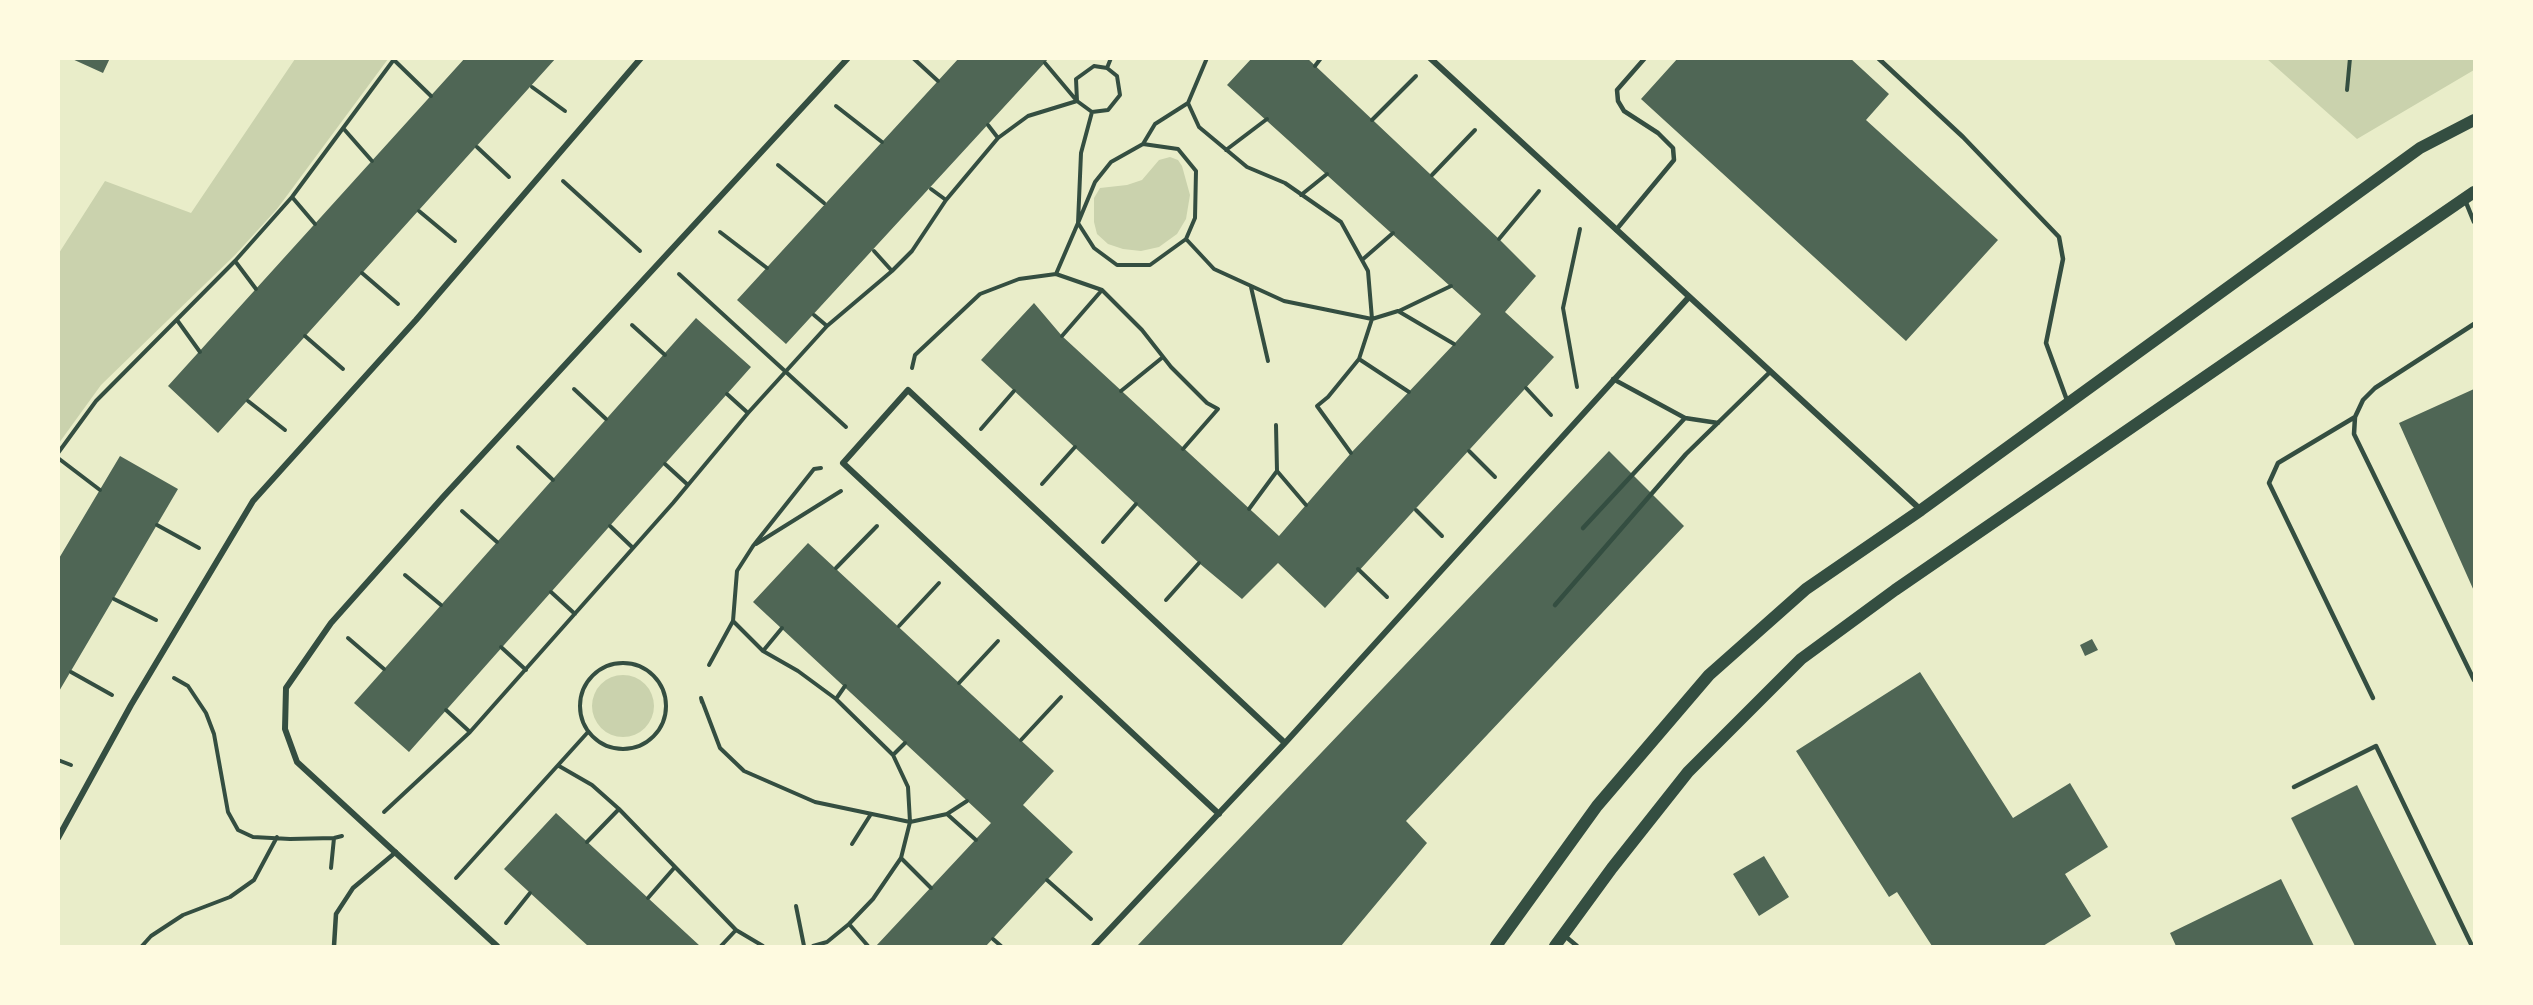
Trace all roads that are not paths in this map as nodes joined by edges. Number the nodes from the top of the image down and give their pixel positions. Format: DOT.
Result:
graph roads {
  1 [pos="641,58"];
  2 [pos="848,58"];
  3 [pos="1430,58"];
  4 [pos="1645,58"];
  5 [pos="1878,58"];
  6 [pos="2475,120"];
  7 [pos="2469,195"];
  8 [pos="2475,222"];
  9 [pos="1616,230"];
  10 [pos="1689,297"];
  11 [pos="2475,324"];
  12 [pos="1770,372"];
  13 [pos="1613,379"];
  14 [pos="2068,403"];
  15 [pos="2355,417"];
  16 [pos="1685,418"];
  17 [pos="1718,423"];
  18 [pos="1921,510"];
  19 [pos="1583,528"];
  20 [pos="1556,605"];
  21 [pos="2475,680"];
  22 [pos="2373,698"];
  23 [pos="1285,743"];
  24 [pos="2294,787"];
  25 [pos="1219,814"];
  26 [pos="58,838"];
  27 [pos="396,852"];
  28 [pos="1564,935"];
  29 [pos="334,946"];
  30 [pos="497,946"];
  31 [pos="1094,946"];
  32 [pos="1496,946"];
  33 [pos="1556,946"];
  34 [pos="1577,946"];
  35 [pos="2472,946"];
  1 -- 26 [label="street"];
  2 -- 27 [label="street"];
  3 -- 9 [label="street"];
  4 -- 9 [label="lane"];
  5 -- 14 [label="lane"];
  6 -- 14 [label="main road"];
  7 -- 8 [label="lane"];
  7 -- 28 [label="main road"];
  9 -- 10 [label="street"];
  10 -- 12 [label="street"];
  10 -- 13 [label="street"];
  11 -- 15 [label="lane"];
  12 -- 17 [label="lane"];
  12 -- 18 [label="street"];
  13 -- 16 [label="lane"];
  13 -- 23 [label="street"];
  14 -- 18 [label="main road"];
  15 -- 21 [label="lane"];
  15 -- 22 [label="lane"];
  16 -- 17 [label="lane"];
  16 -- 19 [label="lane"];
  17 -- 20 [label="lane"];
  18 -- 32 [label="main road"];
  23 -- 25 [label="street"];
  23 -- 25 [label="street"];
  24 -- 35 [label="lane"];
  25 -- 31 [label="street"];
  27 -- 29 [label="lane"];
  27 -- 30 [label="street"];
  28 -- 33 [label="main road"];
  28 -- 34 [label="lane"];
}
